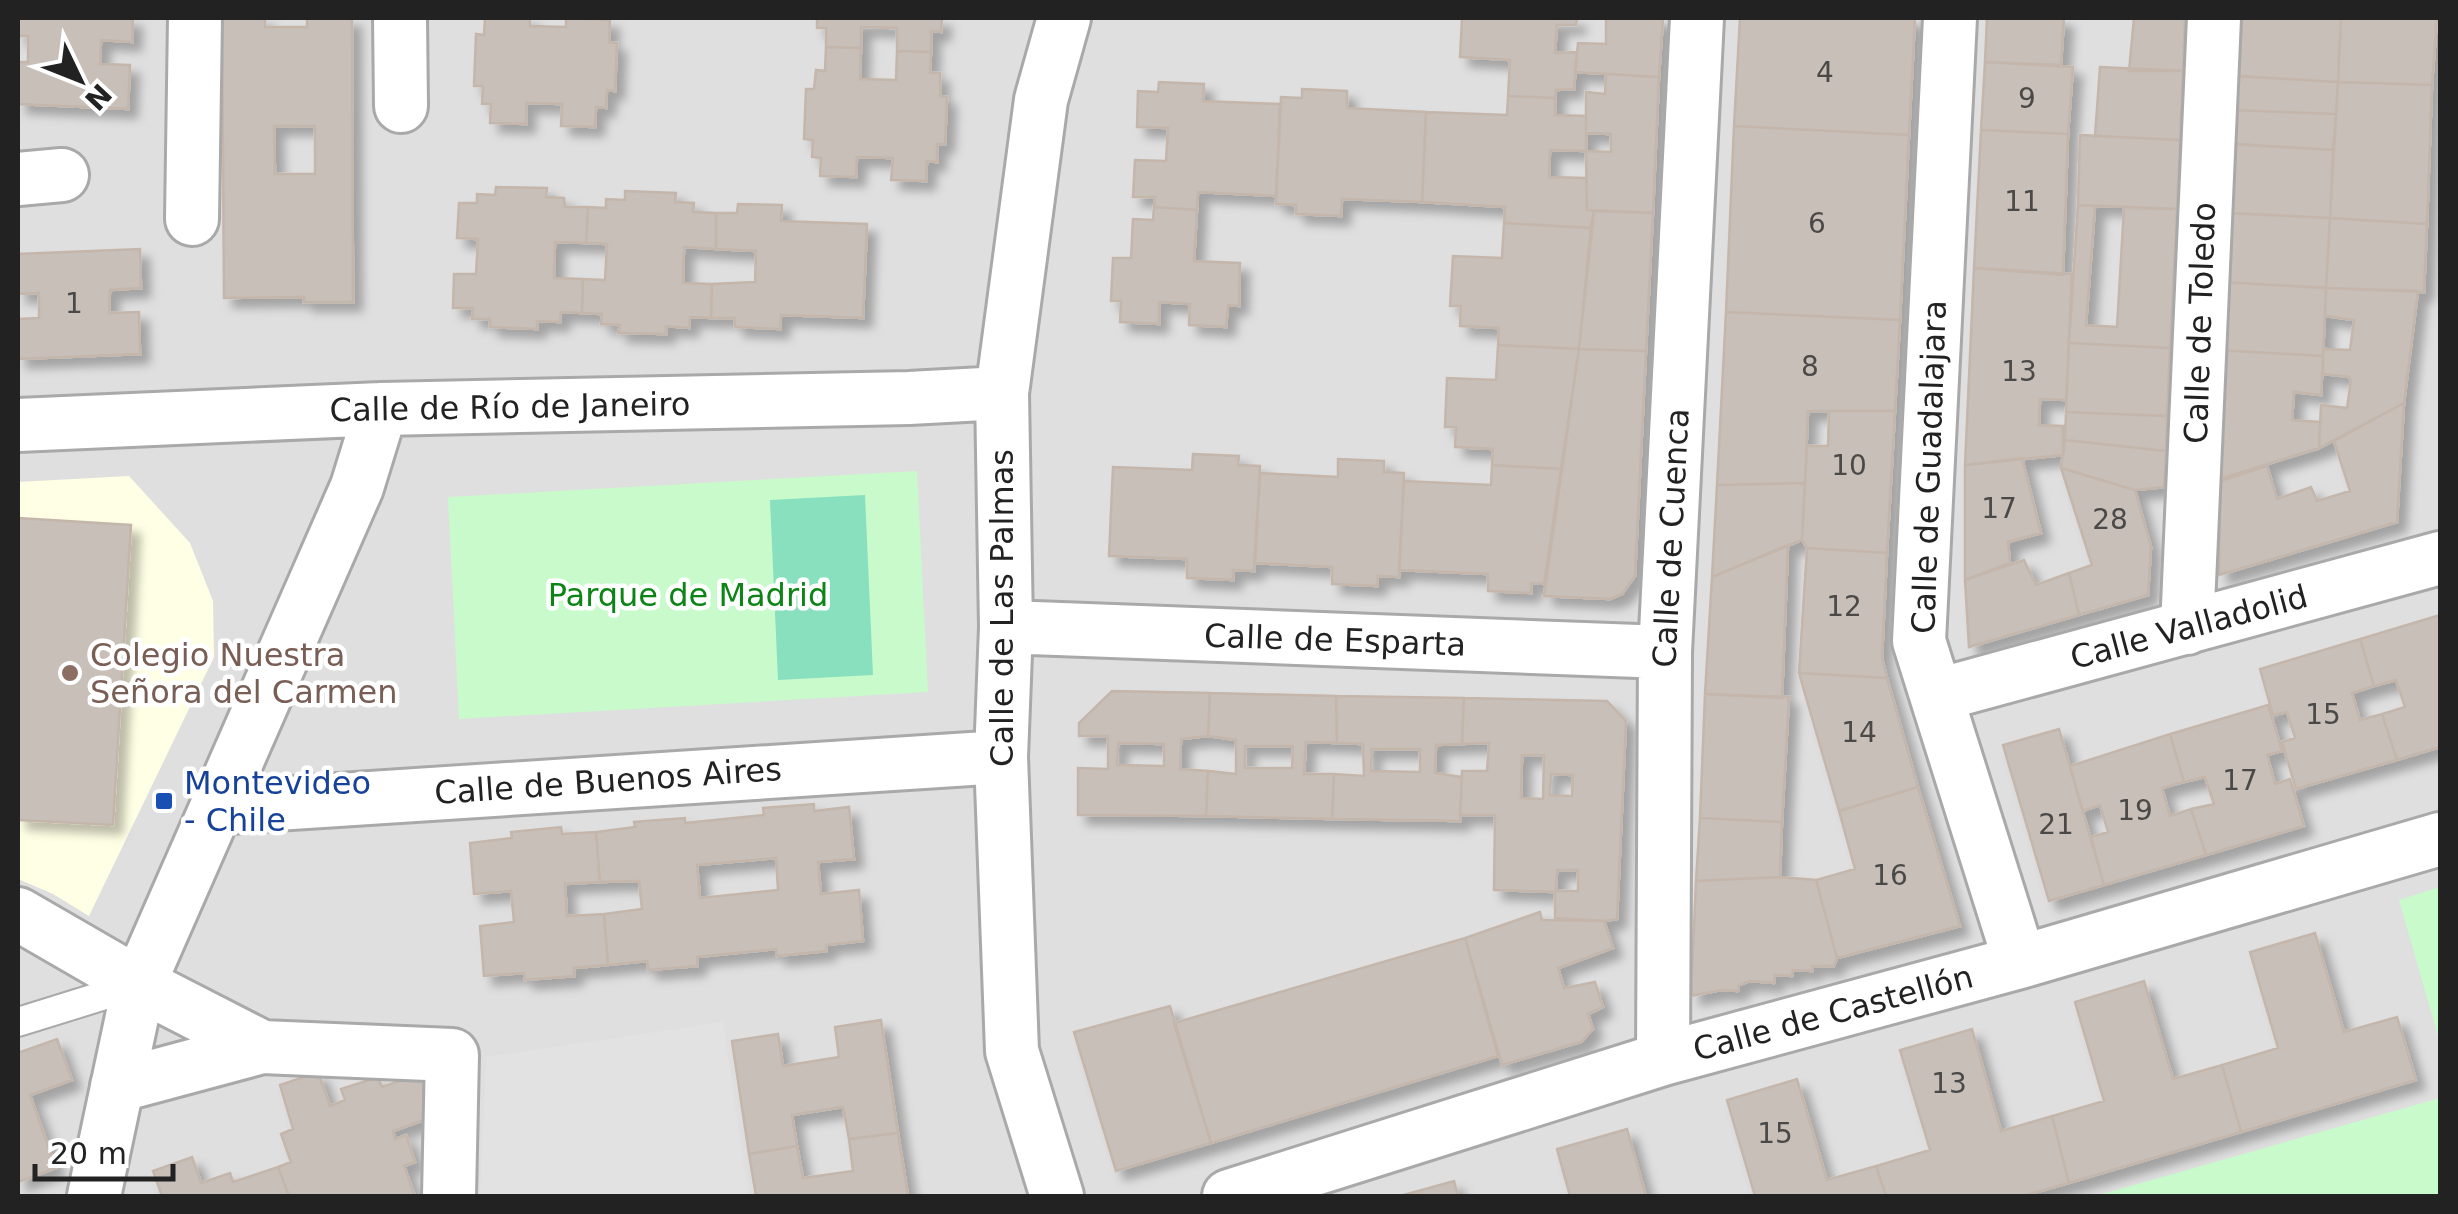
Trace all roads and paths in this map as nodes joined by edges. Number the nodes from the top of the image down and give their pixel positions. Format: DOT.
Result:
graph roads {
  1 [pos="195,18"];
  2 [pos="400,18"];
  3 [pos="1064,18"];
  4 [pos="1697,18"];
  5 [pos="1950,18"];
  6 [pos="2214,18"];
  7 [pos="401,106"];
  8 [pos="192,220"];
  9 [pos="1002,394"];
  10 [pos="382,408"];
  11 [pos="18,425"];
  12 [pos="2440,558"];
  13 [pos="1006,627"];
  14 [pos="2187,628"];
  15 [pos="1665,652"];
  16 [pos="1938,695"];
  17 [pos="1001,758"];
  18 [pos="216,808"];
  19 [pos="2440,838"];
  20 [pos="18,914"];
  21 [pos="2020,962"];
  22 [pos="139,984"];
  23 [pos="18,1022"];
  24 [pos="262,1047"];
  25 [pos="1663,1059"];
  26 [pos="117,1086"];
  27 [pos="94,1196"];
  28 [pos="448,1196"];
  29 [pos="1057,1196"];
  30 [pos="1229,1196"];
  1 -- 8 [label="street"];
  2 -- 7 [label="street"];
  3 -- 9 [label="street, Calle de Las Palmas"];
  4 -- 15 [label="street, Calle de Cuenca"];
  5 -- 16 [label="street, Calle de Guadalajara"];
  6 -- 14 [label="street, Calle de Toledo"];
  9 -- 10 [label="street, Calle de Río de Janeiro"];
  9 -- 13 [label="street, Calle de Las Palmas"];
  10 -- 11 [label="street, Calle de Río de Janeiro"];
  10 -- 18 [label="street"];
  12 -- 14 [label="street, Calle Valladolid"];
  13 -- 15 [label="street, Calle de Esparta"];
  13 -- 17 [label="street, Calle de Las Palmas"];
  14 -- 16 [label="street, Calle Valladolid"];
  15 -- 25 [label="street, Calle de Cuenca"];
  16 -- 21 [label="street, Calle de Guadalajara"];
  17 -- 18 [label="street, Calle de Buenos Aires"];
  17 -- 29 [label="street, Calle de Las Palmas"];
  18 -- 22 [label="street"];
  19 -- 21 [label="street, Calle de Castellón"];
  20 -- 22 [label="street"];
  21 -- 25 [label="street, Calle de Castellón"];
  22 -- 23 [label="lane"];
  22 -- 24 [label="street"];
  22 -- 26 [label="street"];
  24 -- 26 [label="street"];
  24 -- 28 [label="street"];
  25 -- 30 [label="street, Calle de Castellón"];
  26 -- 27 [label="street"];
}
